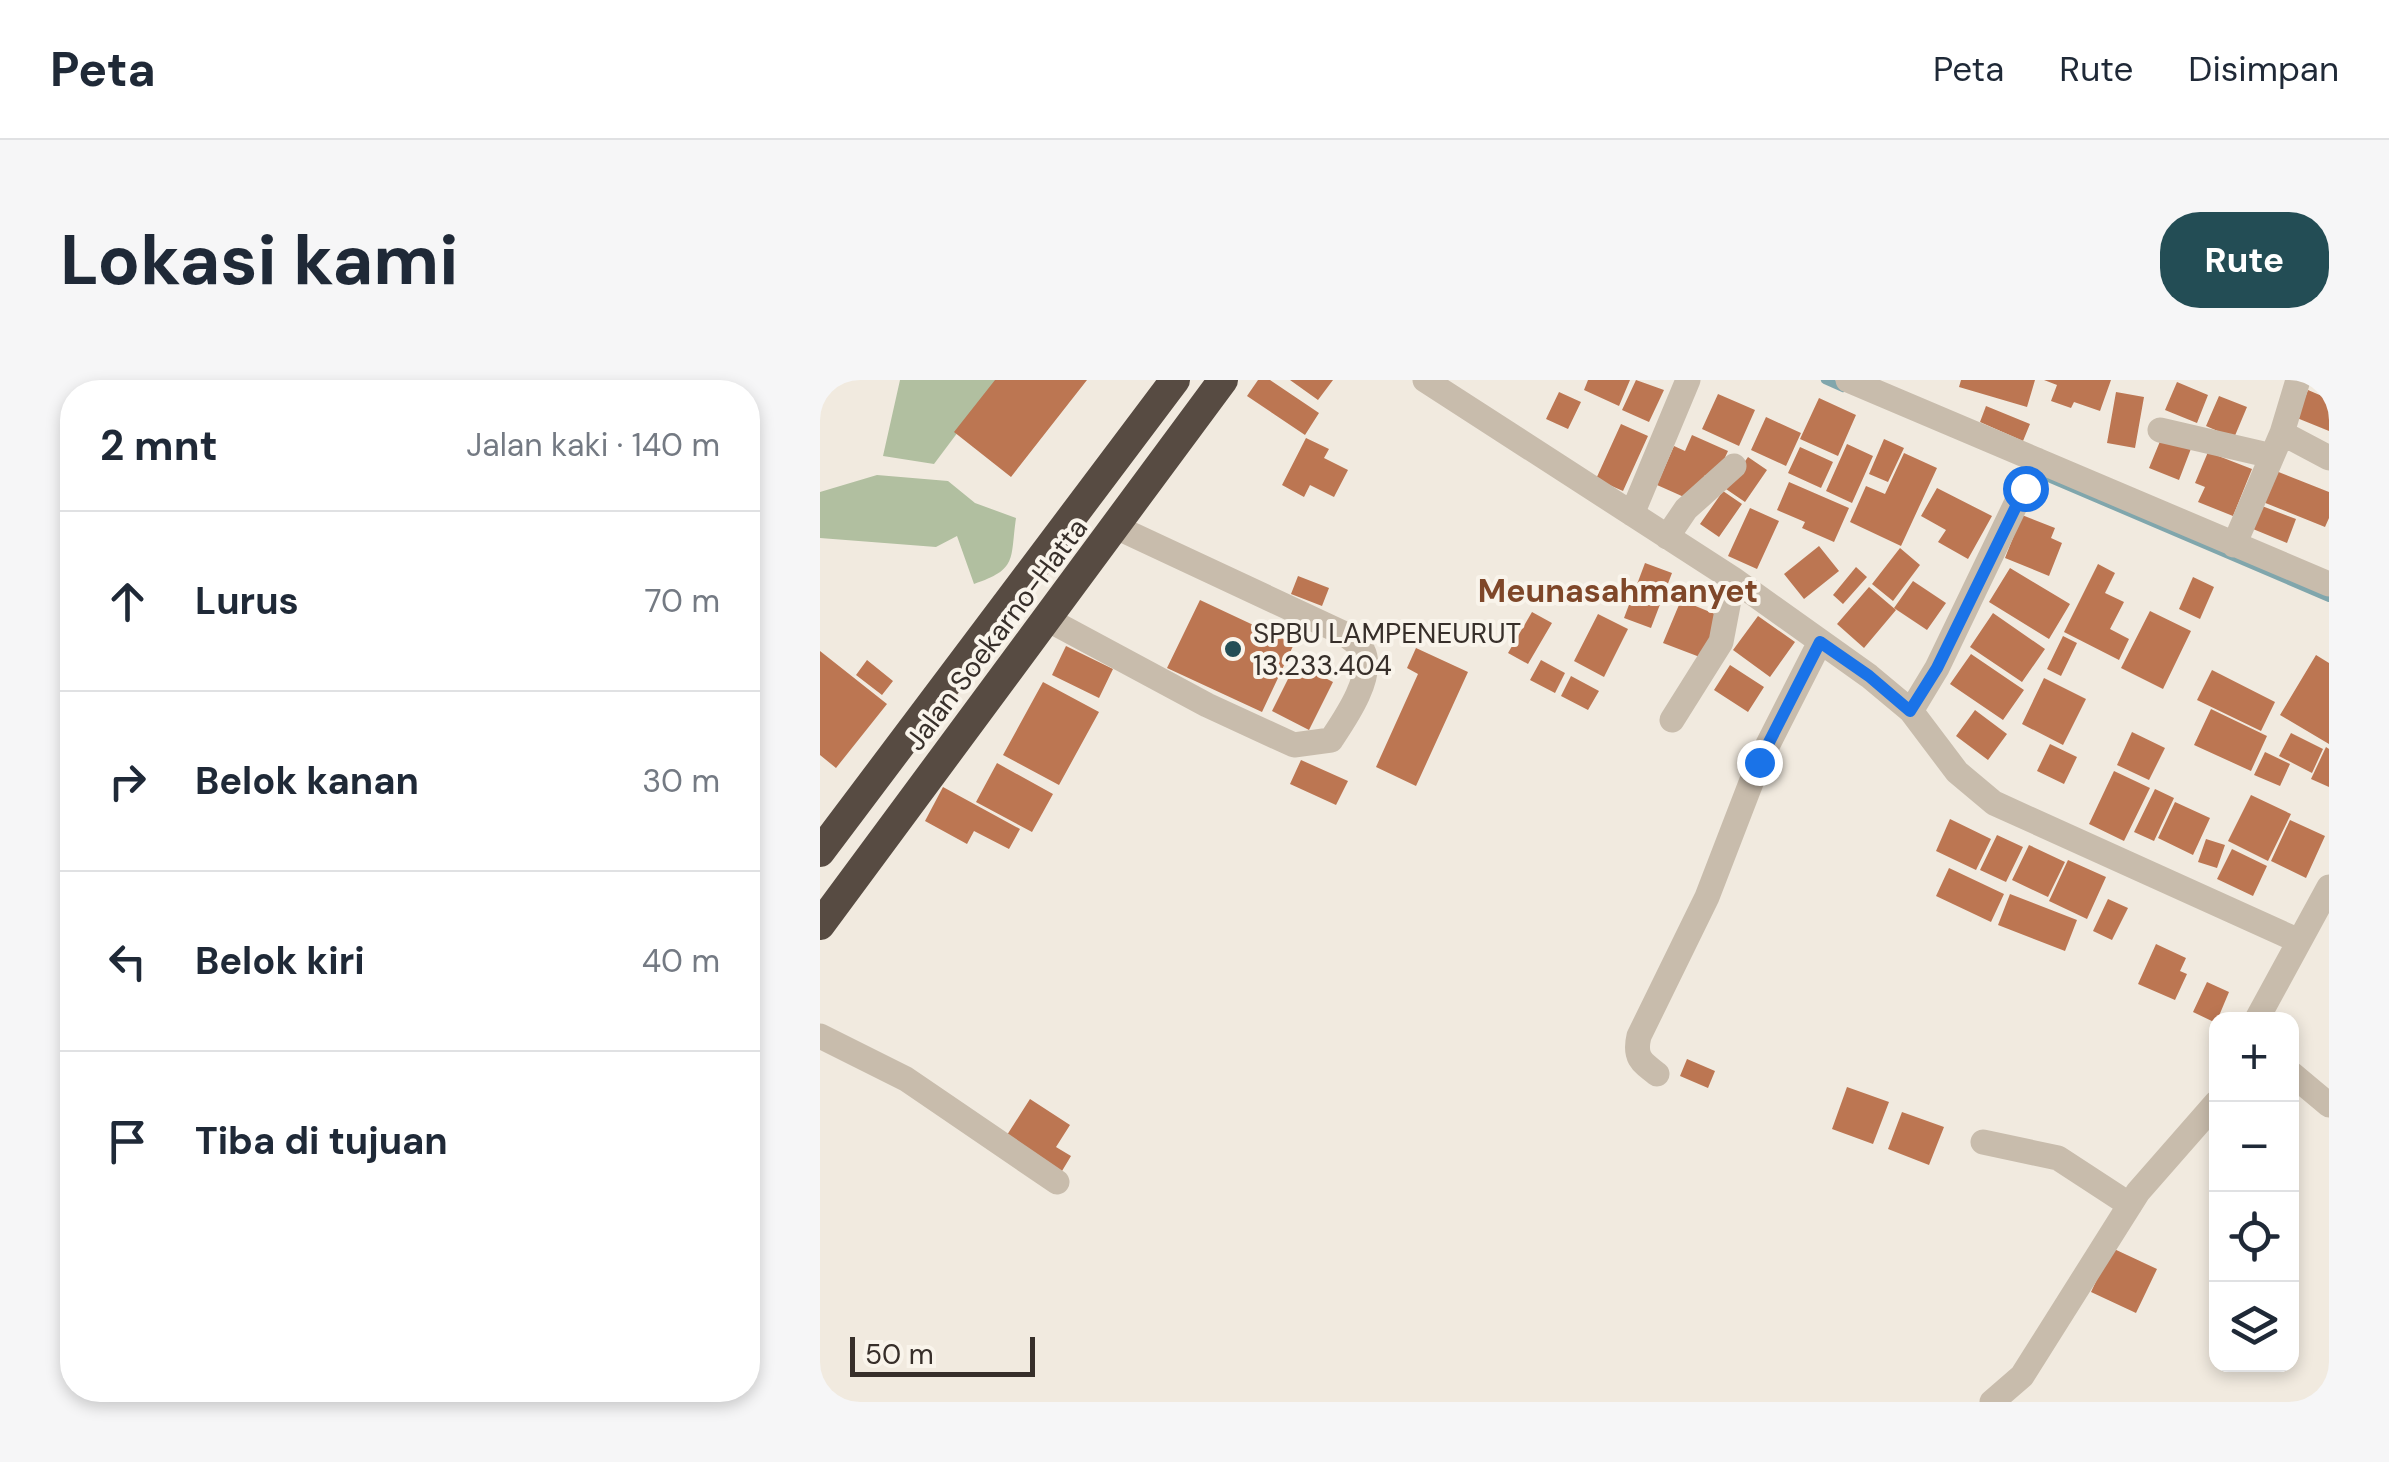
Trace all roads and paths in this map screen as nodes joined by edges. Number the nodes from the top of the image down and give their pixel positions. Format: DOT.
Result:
graph roads {
  1 [pos="1175,380"];
  2 [pos="1223,380"];
  3 [pos="1426,380"];
  4 [pos="1688,380"];
  5 [pos="1848,380"];
  6 [pos="2298,380"];
  7 [pos="2160,430"];
  8 [pos="2277,445"];
  9 [pos="2329,458"];
  10 [pos="1734,466"];
  11 [pos="2032,472"];
  12 [pos="1632,514"];
  13 [pos="1116,527"];
  14 [pos="1667,537"];
  15 [pos="2234,545"];
  16 [pos="1733,579"];
  17 [pos="2329,584"];
  18 [pos="1048,619"];
  19 [pos="1820,642"];
  20 [pos="1910,711"];
  21 [pos="1672,720"];
  22 [pos="820,852"];
  23 [pos="2329,887"];
  24 [pos="830,889"];
  25 [pos="820,925"];
  26 [pos="2299,941"];
  27 [pos="2261,1012"];
  28 [pos="820,1036"];
  29 [pos="1657,1074"];
  30 [pos="2299,1080"];
  31 [pos="2329,1104"];
  32 [pos="2209,1112"];
  33 [pos="1983,1142"];
  34 [pos="1057,1182"];
  35 [pos="2130,1204"];
  36 [pos="1992,1402"];
  1 -- 22 [label="highway, Jalan Soekarno-Hatta"];
  2 -- 13 [label="highway, Jalan Soekarno-Hatta"];
  3 -- 12 [label="street"];
  4 -- 12 [label="street"];
  5 -- 11 [label="street"];
  6 -- 8 [label="street"];
  7 -- 8 [label="street"];
  8 -- 9 [label="street"];
  8 -- 15 [label="street"];
  10 -- 14 [label="street"];
  11 -- 15 [label="street"];
  11 -- 20 [label="street"];
  12 -- 14 [label="street"];
  13 -- 18 [label="highway, Jalan Soekarno-Hatta"];
  13 -- 18 [label="street"];
  14 -- 16 [label="street"];
  15 -- 17 [label="street"];
  16 -- 19 [label="street"];
  16 -- 21 [label="street"];
  18 -- 24 [label="highway, Jalan Soekarno-Hatta"];
  19 -- 20 [label="street"];
  19 -- 29 [label="street"];
  20 -- 26 [label="street"];
  23 -- 26 [label="street"];
  24 -- 25 [label="highway, Jalan Soekarno-Hatta"];
  26 -- 27 [label="street"];
  28 -- 34 [label="street"];
  30 -- 31 [label="street"];
  32 -- 35 [label="street"];
  33 -- 35 [label="street"];
  35 -- 36 [label="street"];
}
